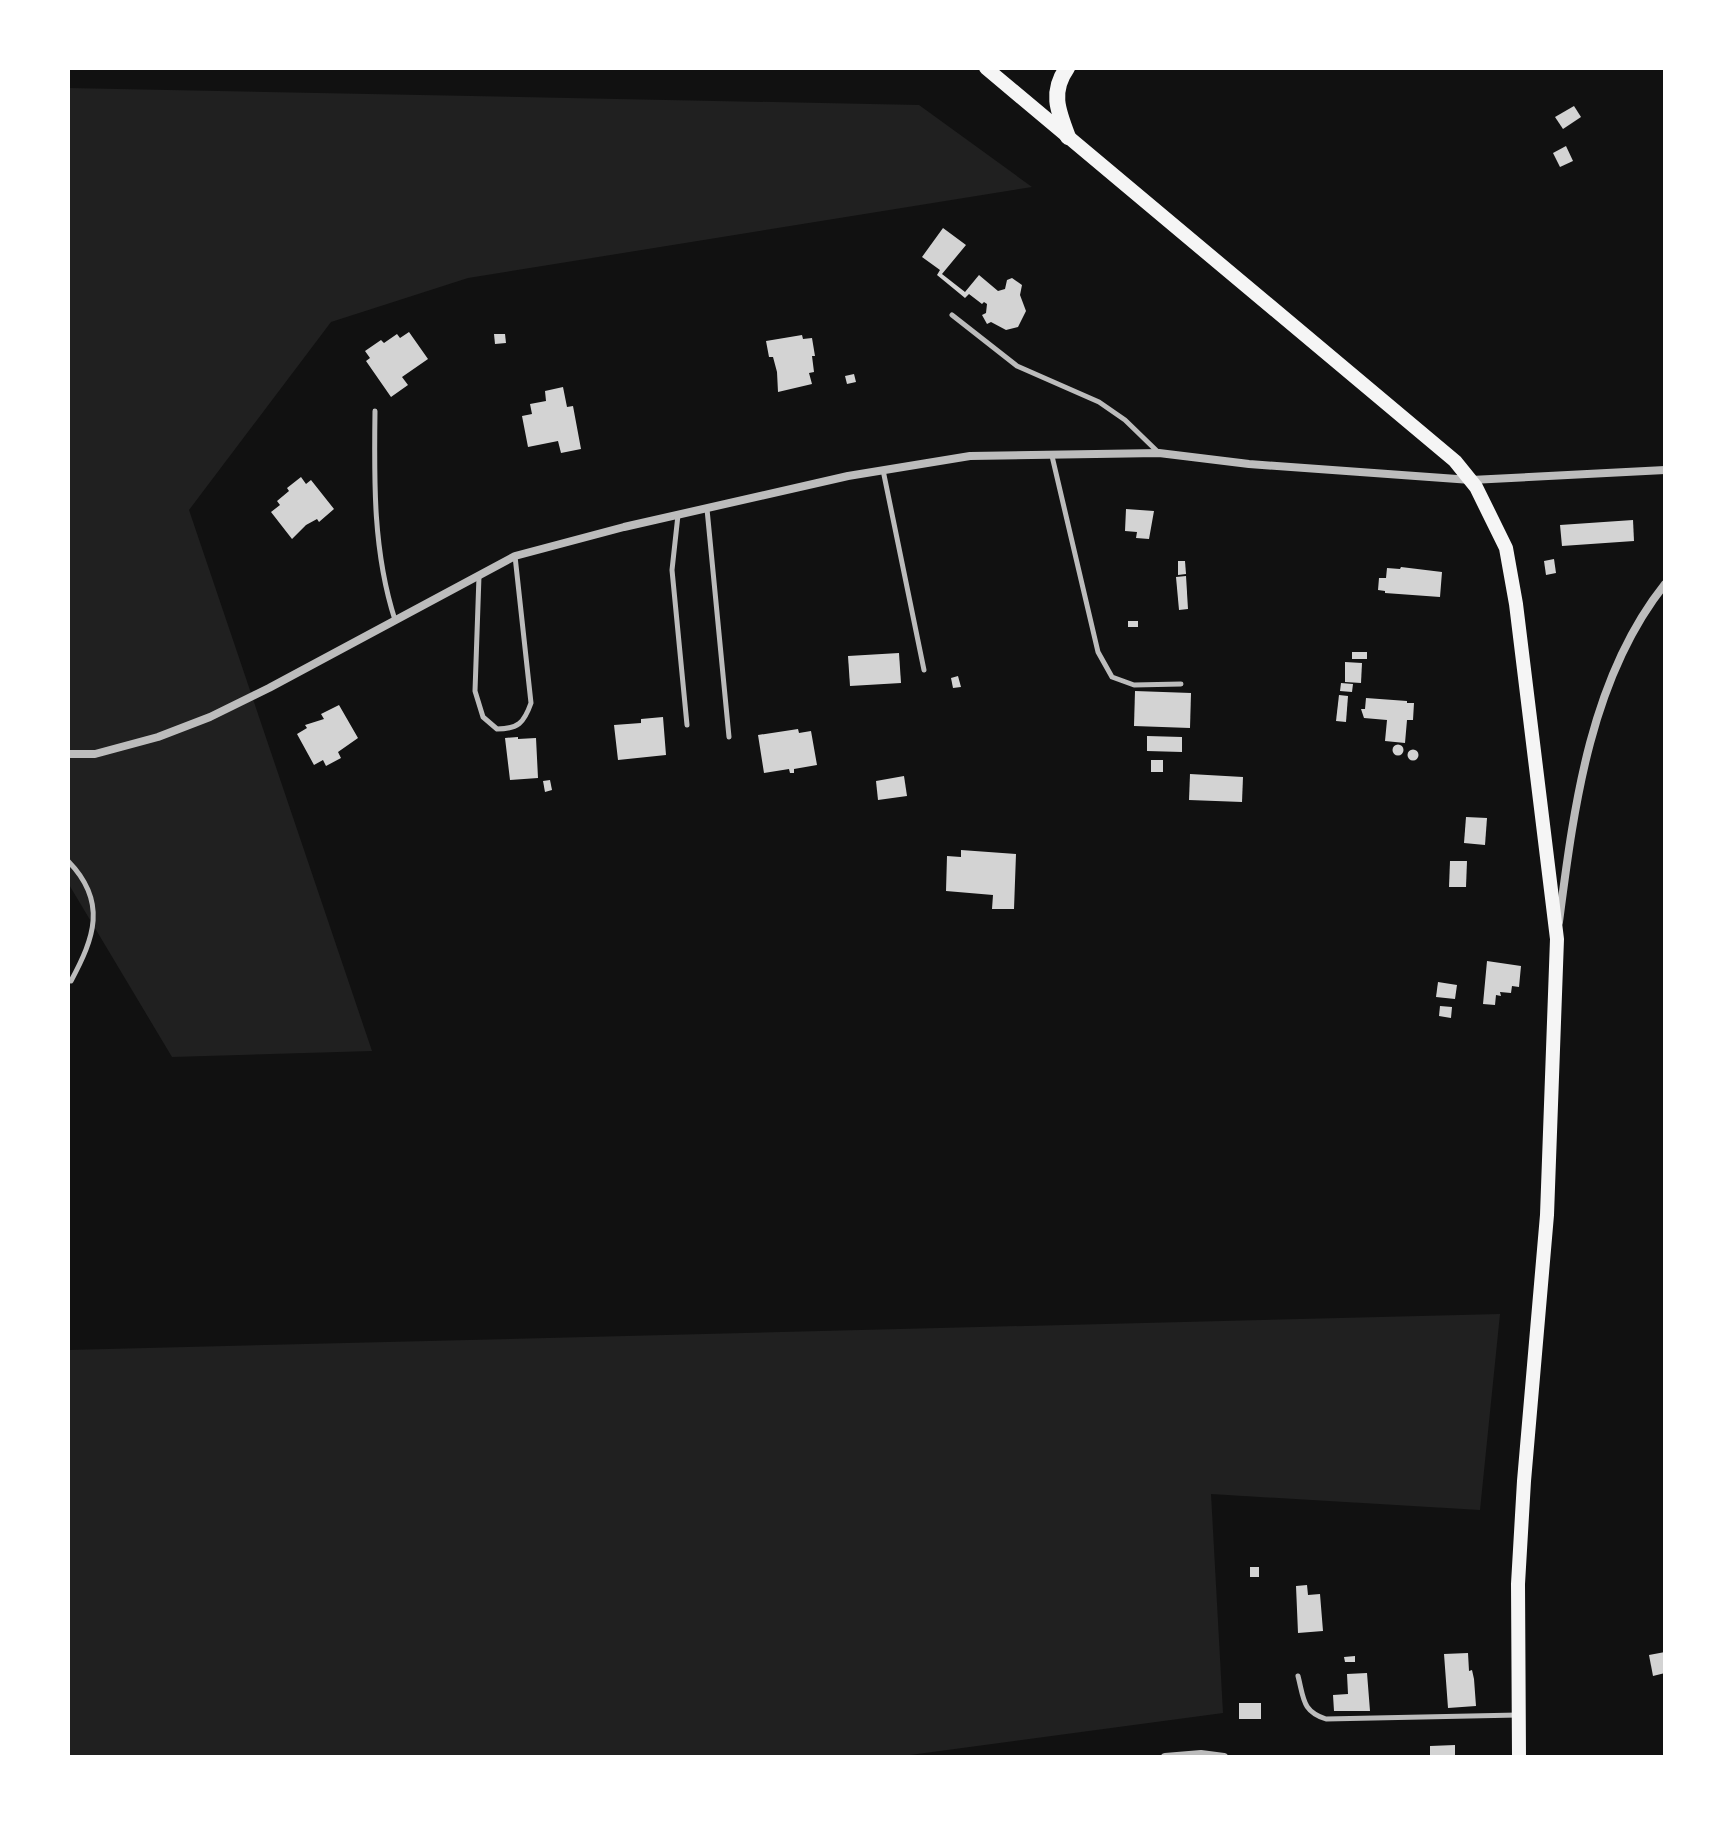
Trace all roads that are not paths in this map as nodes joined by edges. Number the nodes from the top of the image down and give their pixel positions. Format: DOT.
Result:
graph roads {
  1 [pos="986,68"];
  2 [pos="1067,68"];
  3 [pos="1068,137"];
  4 [pos="952,315"];
  5 [pos="375,411"];
  6 [pos="1159,453"];
  7 [pos="1052,455"];
  8 [pos="883,470"];
  9 [pos="1665,470"];
  10 [pos="1471,480"];
  11 [pos="707,508"];
  12 [pos="678,514"];
  13 [pos="515,556"];
  14 [pos="479,575"];
  15 [pos="1665,584"];
  16 [pos="395,621"];
  17 [pos="924,670"];
  18 [pos="1181,684"];
  19 [pos="687,725"];
  20 [pos="729,737"];
  21 [pos="68,754"];
  22 [pos="68,861"];
  23 [pos="1557,939"];
  24 [pos="71,981"];
  25 [pos="1298,1676"];
  26 [pos="1518,1715"];
  27 [pos="1165,1757"];
  28 [pos="1224,1757"];
  29 [pos="1519,1757"];
  1 -- 3 [label="main road"];
  2 -- 3 [label="main road"];
  3 -- 10 [label="main road"];
  4 -- 6 [label="lane"];
  5 -- 16 [label="lane"];
  6 -- 7 [label="street"];
  6 -- 10 [label="street"];
  7 -- 8 [label="street"];
  7 -- 18 [label="lane"];
  8 -- 11 [label="street"];
  8 -- 17 [label="lane"];
  9 -- 10 [label="street"];
  10 -- 23 [label="main road"];
  11 -- 12 [label="street"];
  11 -- 20 [label="lane"];
  12 -- 13 [label="street"];
  12 -- 19 [label="lane"];
  13 -- 14 [label="street"];
  13 -- 14 [label="lane"];
  14 -- 16 [label="street"];
  15 -- 23 [label="street"];
  16 -- 21 [label="street"];
  22 -- 24 [label="lane"];
  23 -- 26 [label="main road"];
  25 -- 26 [label="lane"];
  26 -- 29 [label="main road"];
  27 -- 28 [label="street"];
}
